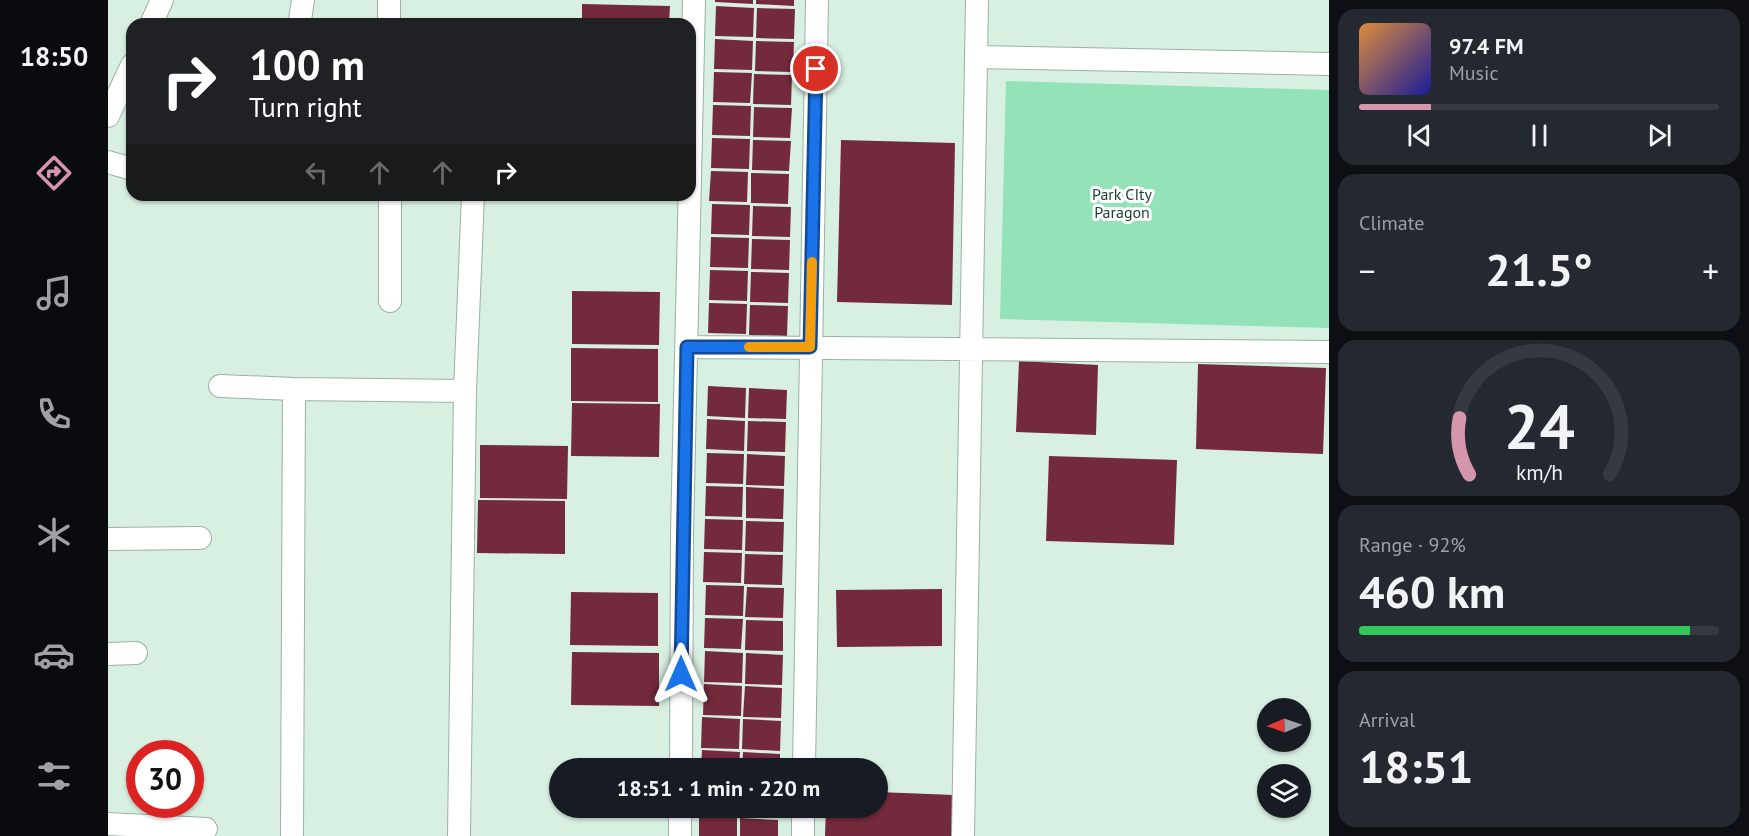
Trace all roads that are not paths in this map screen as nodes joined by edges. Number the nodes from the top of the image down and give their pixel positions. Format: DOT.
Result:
graph roads {
  1 [pos="162,0"];
  2 [pos="389,0"];
  3 [pos="694,0"];
  4 [pos="817,0"];
  5 [pos="977,0"];
  6 [pos="154,18"];
  7 [pos="389,18"];
  8 [pos="694,18"];
  9 [pos="976,57"];
  10 [pos="1329,64"];
  11 [pos="126,78"];
  12 [pos="108,116"];
  13 [pos="108,162"];
  14 [pos="126,167"];
  15 [pos="390,201"];
  16 [pos="473,201"];
  17 [pos="689,201"];
  18 [pos="390,301"];
  19 [pos="687,347"];
  20 [pos="810,347"];
  21 [pos="972,348"];
  22 [pos="1329,352"];
  23 [pos="220,386"];
  24 [pos="294,389"];
  25 [pos="465,391"];
  26 [pos="200,538"];
  27 [pos="108,539"];
  28 [pos="136,653"];
  29 [pos="108,654"];
  30 [pos="681,758"];
  31 [pos="804,758"];
  32 [pos="680,818"];
  33 [pos="803,818"];
  34 [pos="108,824"];
  35 [pos="206,829"];
  36 [pos="292,836"];
  37 [pos="459,836"];
  38 [pos="680,836"];
  39 [pos="803,836"];
  40 [pos="963,836"];
  1 -- 6 [label="street"];
  2 -- 7 [label="street"];
  3 -- 8 [label="street"];
  4 -- 20 [label="street"];
  5 -- 9 [label="street"];
  9 -- 10 [label="street"];
  9 -- 21 [label="street"];
  11 -- 12 [label="street"];
  13 -- 14 [label="street"];
  15 -- 18 [label="street"];
  16 -- 25 [label="street"];
  17 -- 19 [label="street"];
  19 -- 20 [label="street"];
  19 -- 30 [label="street"];
  20 -- 21 [label="street"];
  20 -- 31 [label="street"];
  21 -- 22 [label="street"];
  21 -- 40 [label="street"];
  23 -- 24 [label="street"];
  24 -- 25 [label="street"];
  24 -- 36 [label="street"];
  25 -- 37 [label="street"];
  26 -- 27 [label="street"];
  28 -- 29 [label="street"];
  32 -- 38 [label="street"];
  33 -- 39 [label="street"];
  34 -- 35 [label="street"];
}
